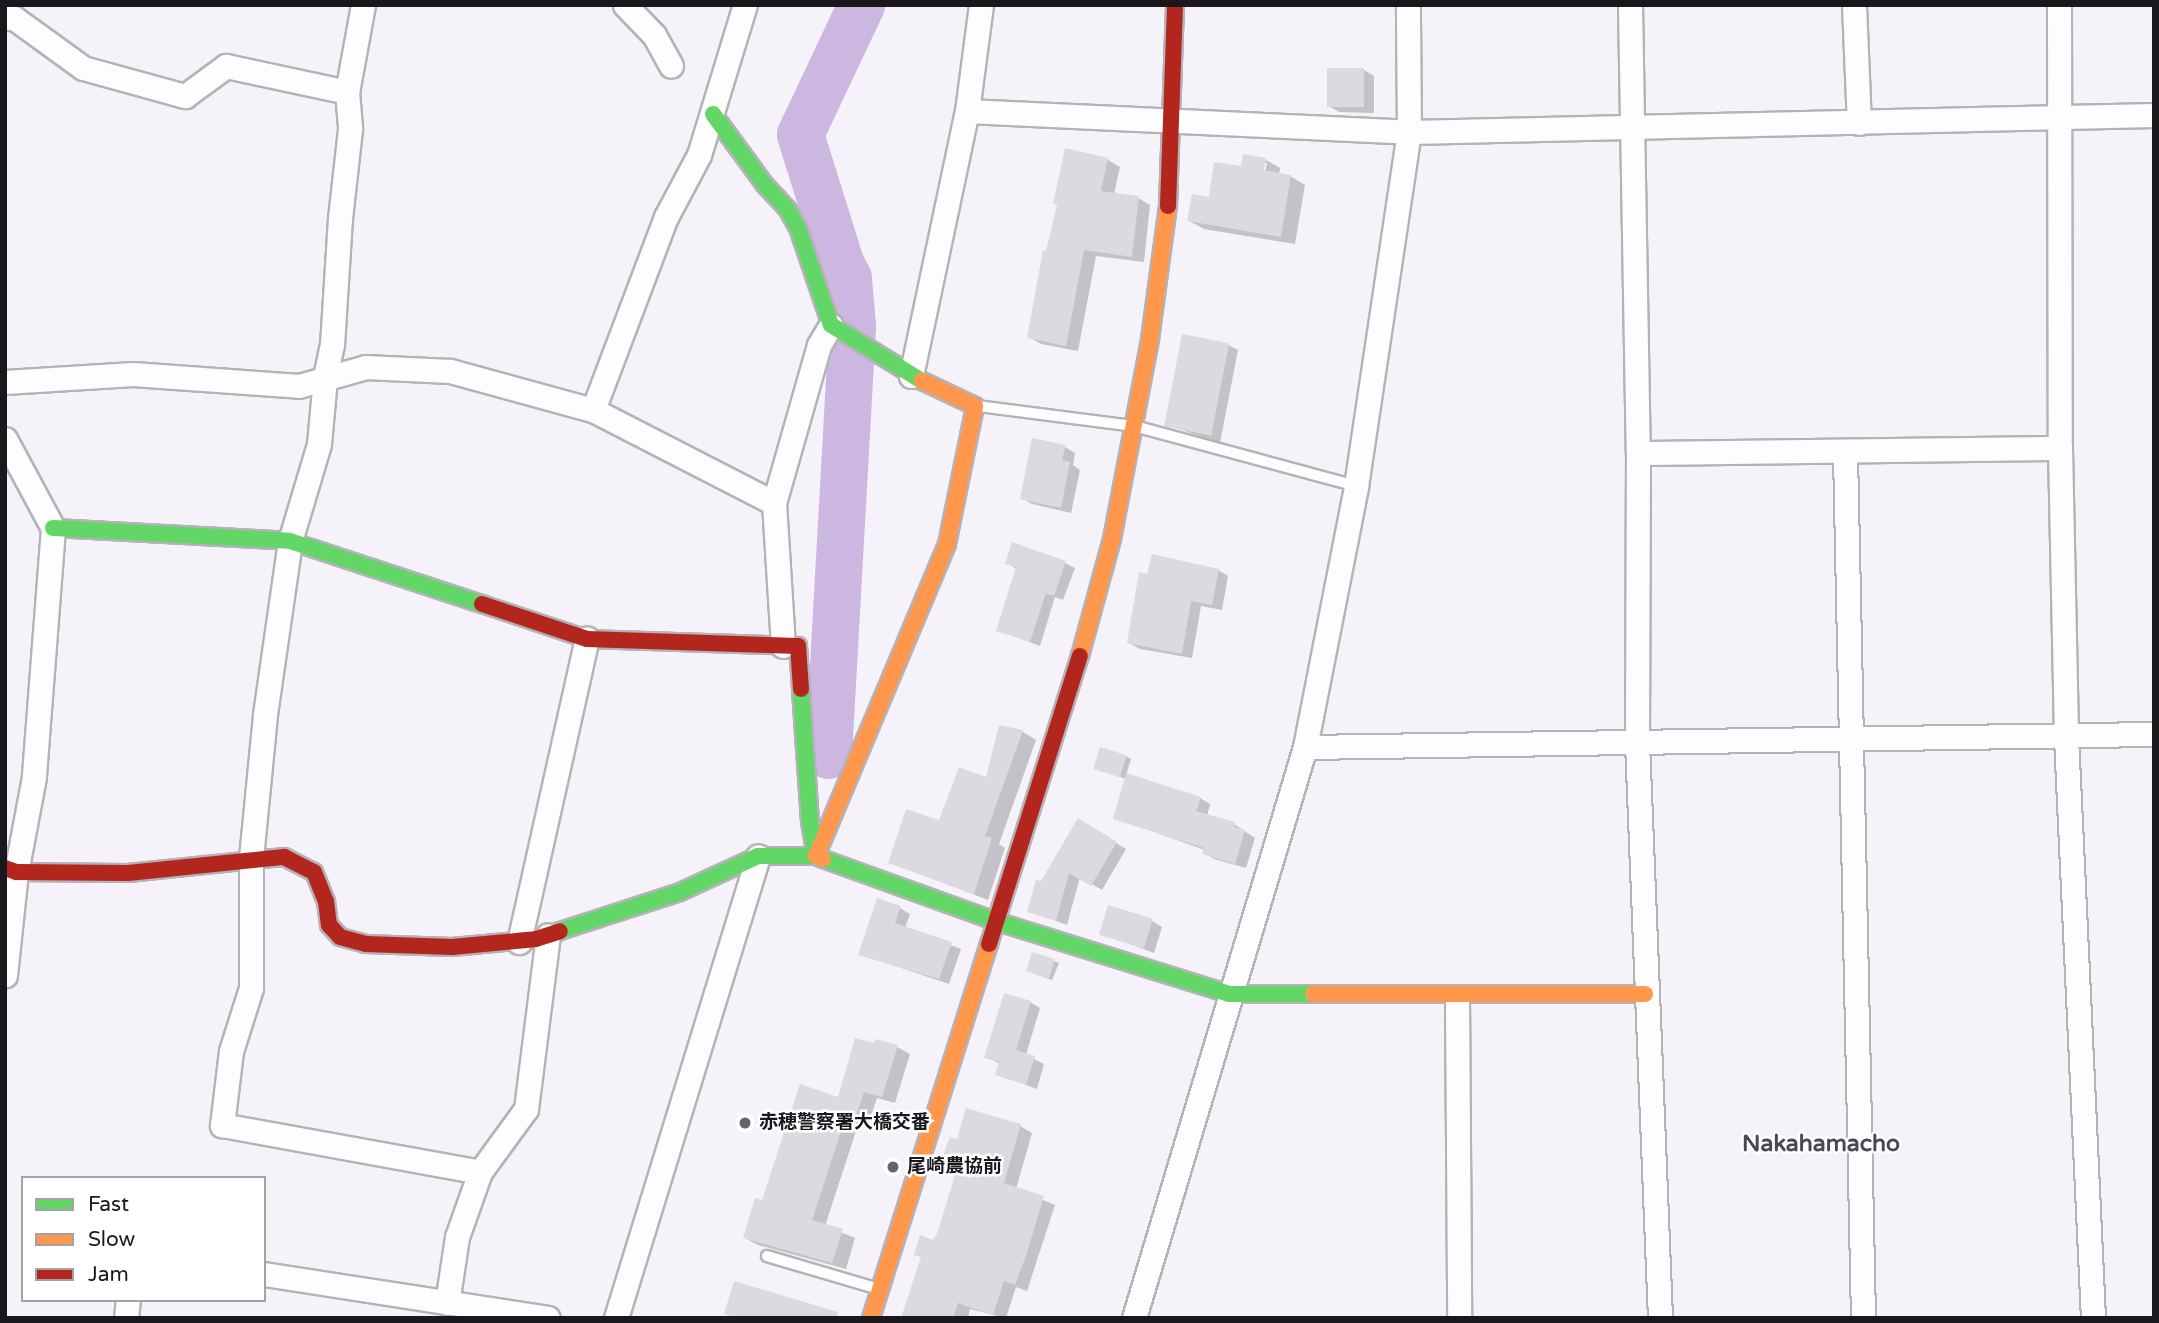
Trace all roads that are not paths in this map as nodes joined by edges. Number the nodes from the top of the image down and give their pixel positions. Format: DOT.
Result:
graph roads {
  1 [pos="363,5"];
  2 [pos="625,5"];
  3 [pos="745,5"];
  4 [pos="981,5"];
  5 [pos="1175,5"];
  6 [pos="1408,5"];
  7 [pos="1630,5"];
  8 [pos="1854,5"];
  9 [pos="2059,5"];
  10 [pos="5,18"];
  11 [pos="671,66"];
  12 [pos="347,92"];
  13 [pos="967,111"];
  14 [pos="713,114"];
  15 [pos="2154,115"];
  16 [pos="2057,118"];
  17 [pos="1172,121"];
  18 [pos="1859,123"];
  19 [pos="1631,128"];
  20 [pos="1409,132"];
  21 [pos="831,325"];
  22 [pos="911,376"];
  23 [pos="325,378"];
  24 [pos="5,382"];
  25 [pos="975,406"];
  26 [pos="593,410"];
  27 [pos="1134,426"];
  28 [pos="5,439"];
  29 [pos="2060,448"];
  30 [pos="1845,452"];
  31 [pos="1638,453"];
  32 [pos="1356,486"];
  33 [pos="774,503"];
  34 [pos="53,528"];
  35 [pos="290,541"];
  36 [pos="587,639"];
  37 [pos="783,646"];
  38 [pos="2154,734"];
  39 [pos="2066,737"];
  40 [pos="1853,739"];
  41 [pos="1637,743"];
  42 [pos="1306,747"];
  43 [pos="758,856"];
  44 [pos="816,856"];
  45 [pos="250,859"];
  46 [pos="11,870"];
  47 [pos="995,921"];
  48 [pos="548,935"];
  49 [pos="519,942"];
  50 [pos="5,975"];
  51 [pos="1229,994"];
  52 [pos="1645,994"];
  53 [pos="1457,997"];
  54 [pos="480,1172"];
  55 [pos="767,1256"];
  56 [pos="266,1274"];
  57 [pos="880,1289"];
  58 [pos="447,1303"];
  59 [pos="548,1318"];
  60 [pos="616,1318"];
  61 [pos="871,1318"];
  62 [pos="1135,1318"];
  63 [pos="1459,1318"];
  64 [pos="1660,1318"];
  65 [pos="1863,1318"];
  66 [pos="2092,1318"];
  1 -- 12 [label="street"];
  2 -- 11 [label="street"];
  3 -- 14 [label="street"];
  4 -- 13 [label="street"];
  5 -- 17 [label="street"];
  6 -- 20 [label="street"];
  7 -- 19 [label="street"];
  8 -- 18 [label="street"];
  9 -- 16 [label="street"];
  10 -- 12 [label="street"];
  12 -- 23 [label="street"];
  13 -- 17 [label="street"];
  13 -- 22 [label="street"];
  14 -- 21 [label="street"];
  14 -- 26 [label="street"];
  15 -- 16 [label="street"];
  16 -- 18 [label="street"];
  16 -- 29 [label="street"];
  17 -- 20 [label="street"];
  17 -- 27 [label="street"];
  18 -- 19 [label="street"];
  19 -- 20 [label="street"];
  19 -- 31 [label="street"];
  20 -- 32 [label="street"];
  21 -- 22 [label="street"];
  21 -- 33 [label="street"];
  22 -- 25 [label="street"];
  23 -- 24 [label="street"];
  23 -- 26 [label="street"];
  23 -- 35 [label="street"];
  25 -- 27 [label="lane"];
  25 -- 44 [label="street"];
  26 -- 33 [label="street"];
  27 -- 32 [label="lane"];
  27 -- 47 [label="street"];
  28 -- 34 [label="street"];
  29 -- 30 [label="street"];
  29 -- 39 [label="street"];
  30 -- 31 [label="street"];
  30 -- 40 [label="street"];
  31 -- 41 [label="street"];
  32 -- 42 [label="street"];
  33 -- 37 [label="street"];
  34 -- 35 [label="street"];
  34 -- 46 [label="street"];
  35 -- 36 [label="street"];
  35 -- 45 [label="street"];
  36 -- 37 [label="street"];
  36 -- 49 [label="street"];
  37 -- 44 [label="street"];
  38 -- 39 [label="street"];
  39 -- 40 [label="street"];
  39 -- 66 [label="street"];
  40 -- 41 [label="street"];
  40 -- 65 [label="street"];
  41 -- 42 [label="street"];
  41 -- 52 [label="street"];
  42 -- 51 [label="street"];
  43 -- 44 [label="street"];
  43 -- 48 [label="street"];
  43 -- 60 [label="street"];
  44 -- 47 [label="street"];
  45 -- 46 [label="street"];
  45 -- 49 [label="street"];
  45 -- 54 [label="street"];
  46 -- 50 [label="street"];
  47 -- 51 [label="street"];
  47 -- 57 [label="street"];
  48 -- 49 [label="street"];
  48 -- 54 [label="street"];
  51 -- 53 [label="street"];
  51 -- 62 [label="street"];
  52 -- 53 [label="street"];
  52 -- 64 [label="street"];
  53 -- 63 [label="street"];
  54 -- 58 [label="street"];
  55 -- 57 [label="lane"];
  56 -- 58 [label="street"];
  57 -- 61 [label="street"];
  58 -- 59 [label="street"];
}
